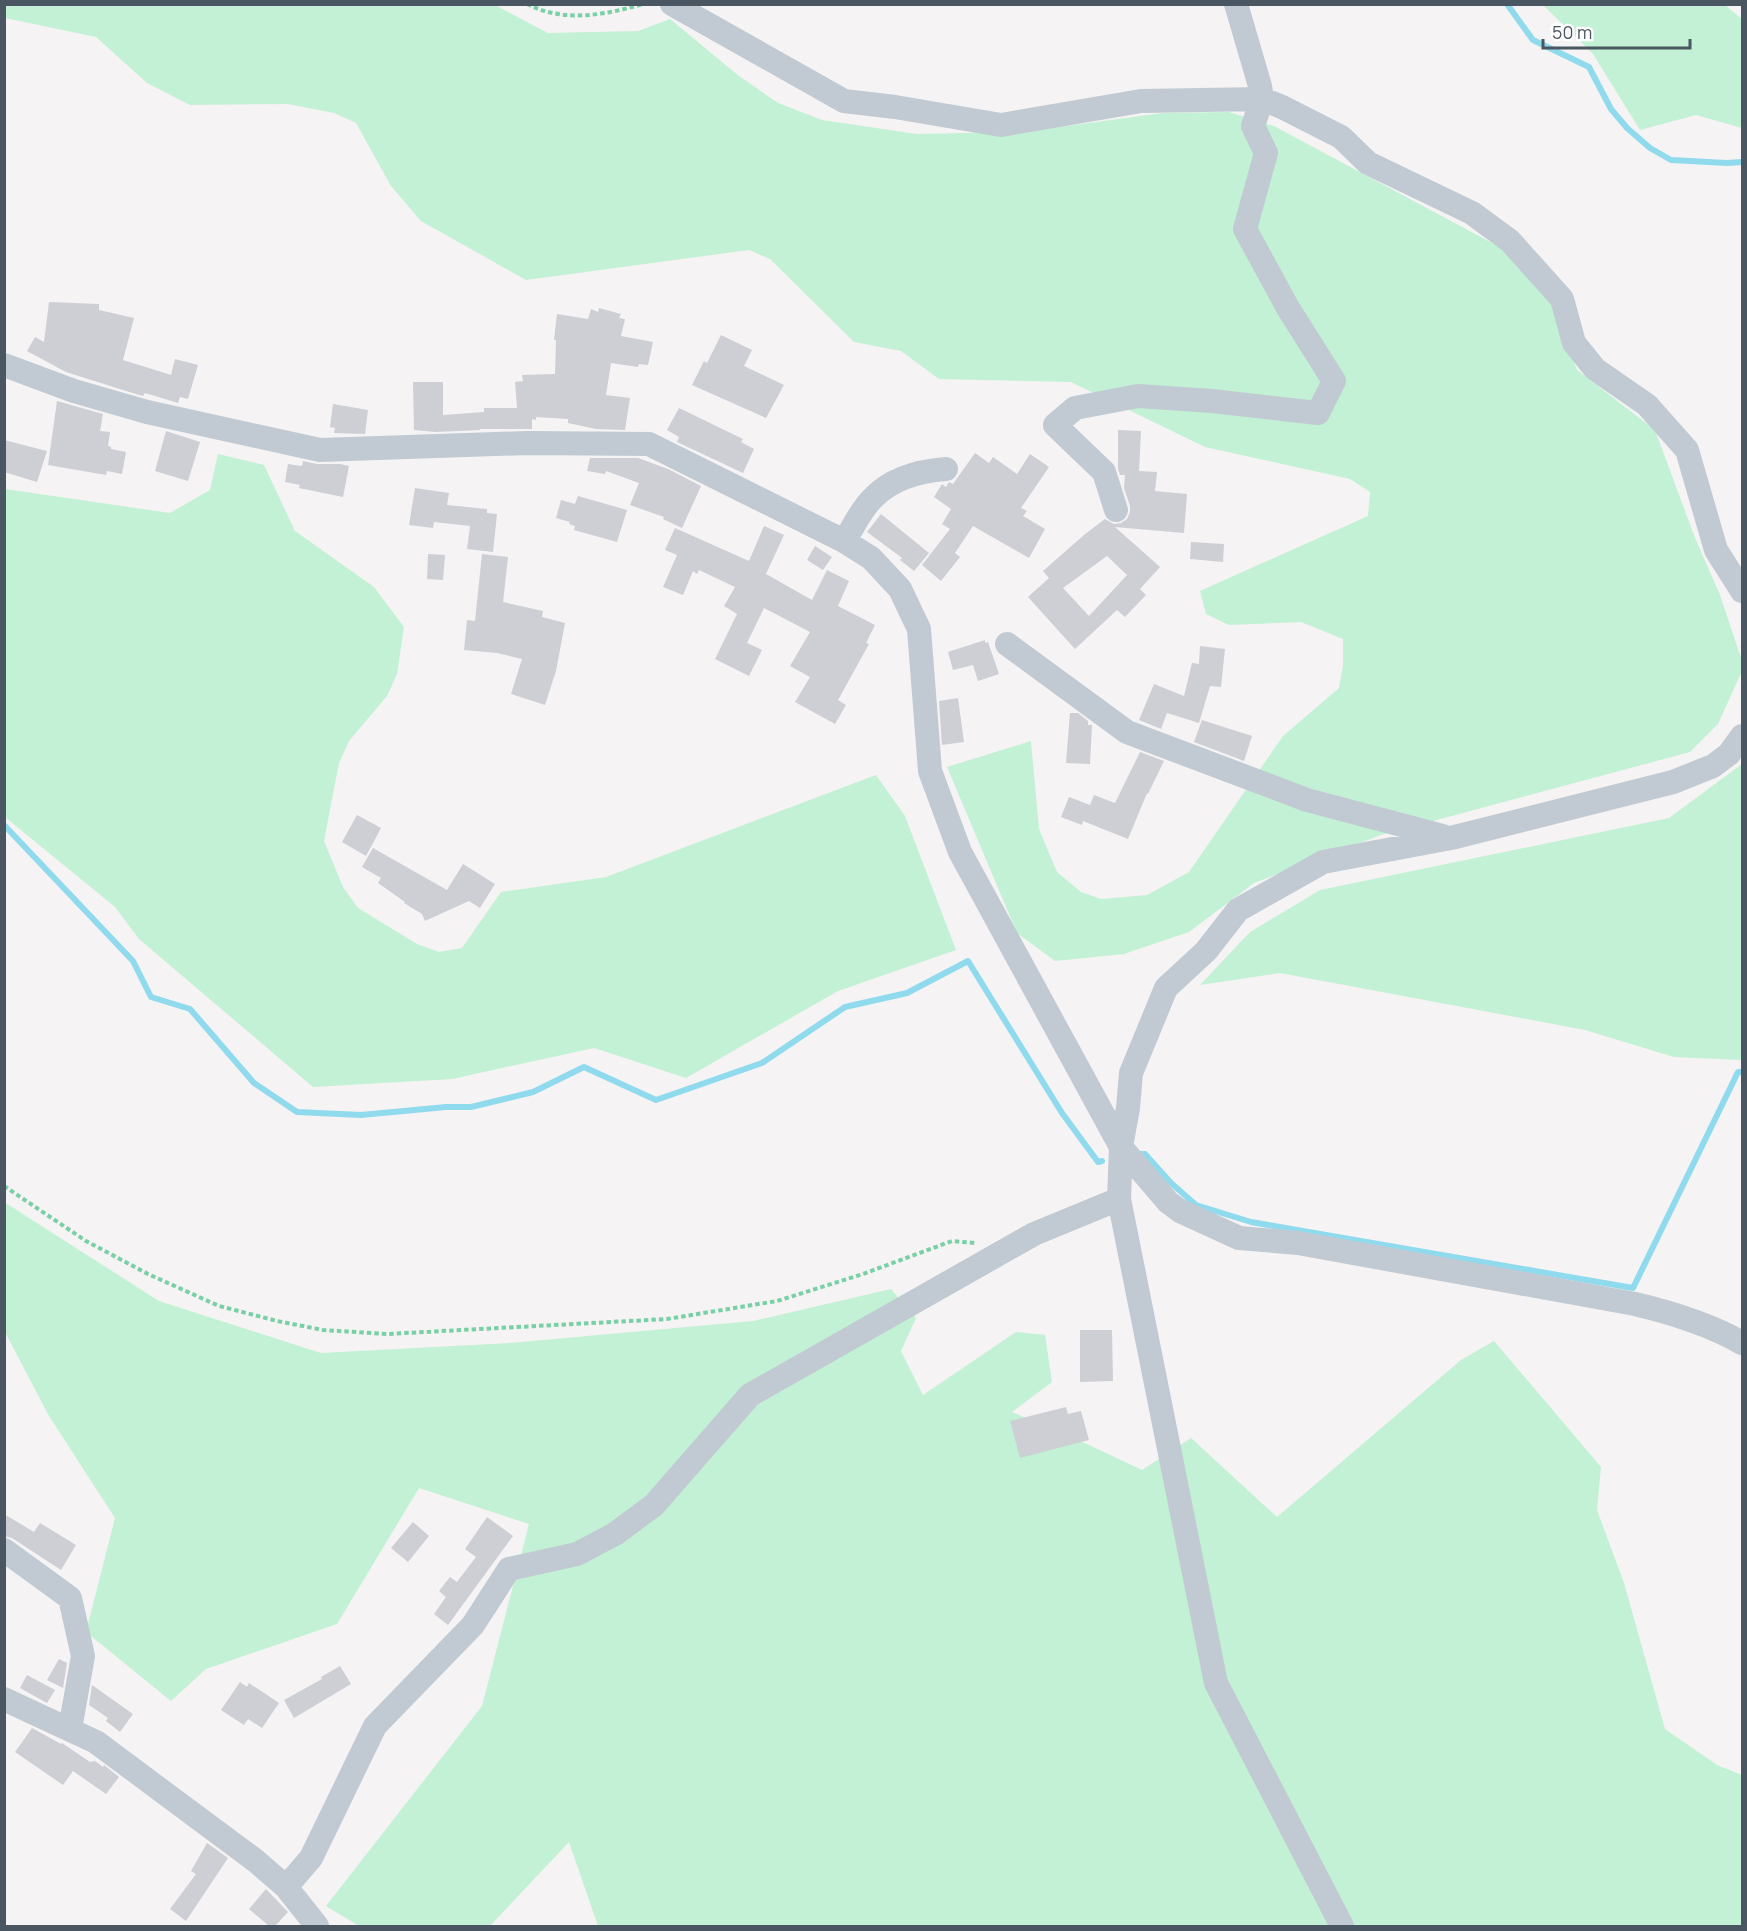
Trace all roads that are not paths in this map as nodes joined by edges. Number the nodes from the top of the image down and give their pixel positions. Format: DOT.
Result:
graph roads {
  1 [pos="672,4"];
  2 [pos="1236,4"];
  3 [pos="1262,99"];
  4 [pos="4,365"];
  5 [pos="946,469"];
  6 [pos="1116,510"];
  7 [pos="844,541"];
  8 [pos="1743,591"];
  9 [pos="1007,644"];
  10 [pos="1743,736"];
  11 [pos="1451,838"];
  12 [pos="1121,1147"];
  13 [pos="1119,1199"];
  14 [pos="1743,1342"];
  15 [pos="4,1550"];
  16 [pos="4,1699"];
  17 [pos="70,1729"];
  18 [pos="286,1887"];
  19 [pos="317,1926"];
  20 [pos="1342,1926"];
  1 -- 3 [label="street"];
  2 -- 3 [label="street"];
  3 -- 6 [label="street"];
  3 -- 8 [label="street"];
  4 -- 7 [label="street"];
  5 -- 7 [label="street"];
  7 -- 12 [label="street"];
  9 -- 11 [label="street"];
  10 -- 11 [label="street"];
  11 -- 12 [label="street"];
  12 -- 13 [label="street"];
  12 -- 14 [label="street"];
  13 -- 18 [label="street"];
  13 -- 20 [label="street"];
  15 -- 17 [label="street"];
  16 -- 17 [label="street"];
  17 -- 18 [label="street"];
  18 -- 19 [label="street"];
}
